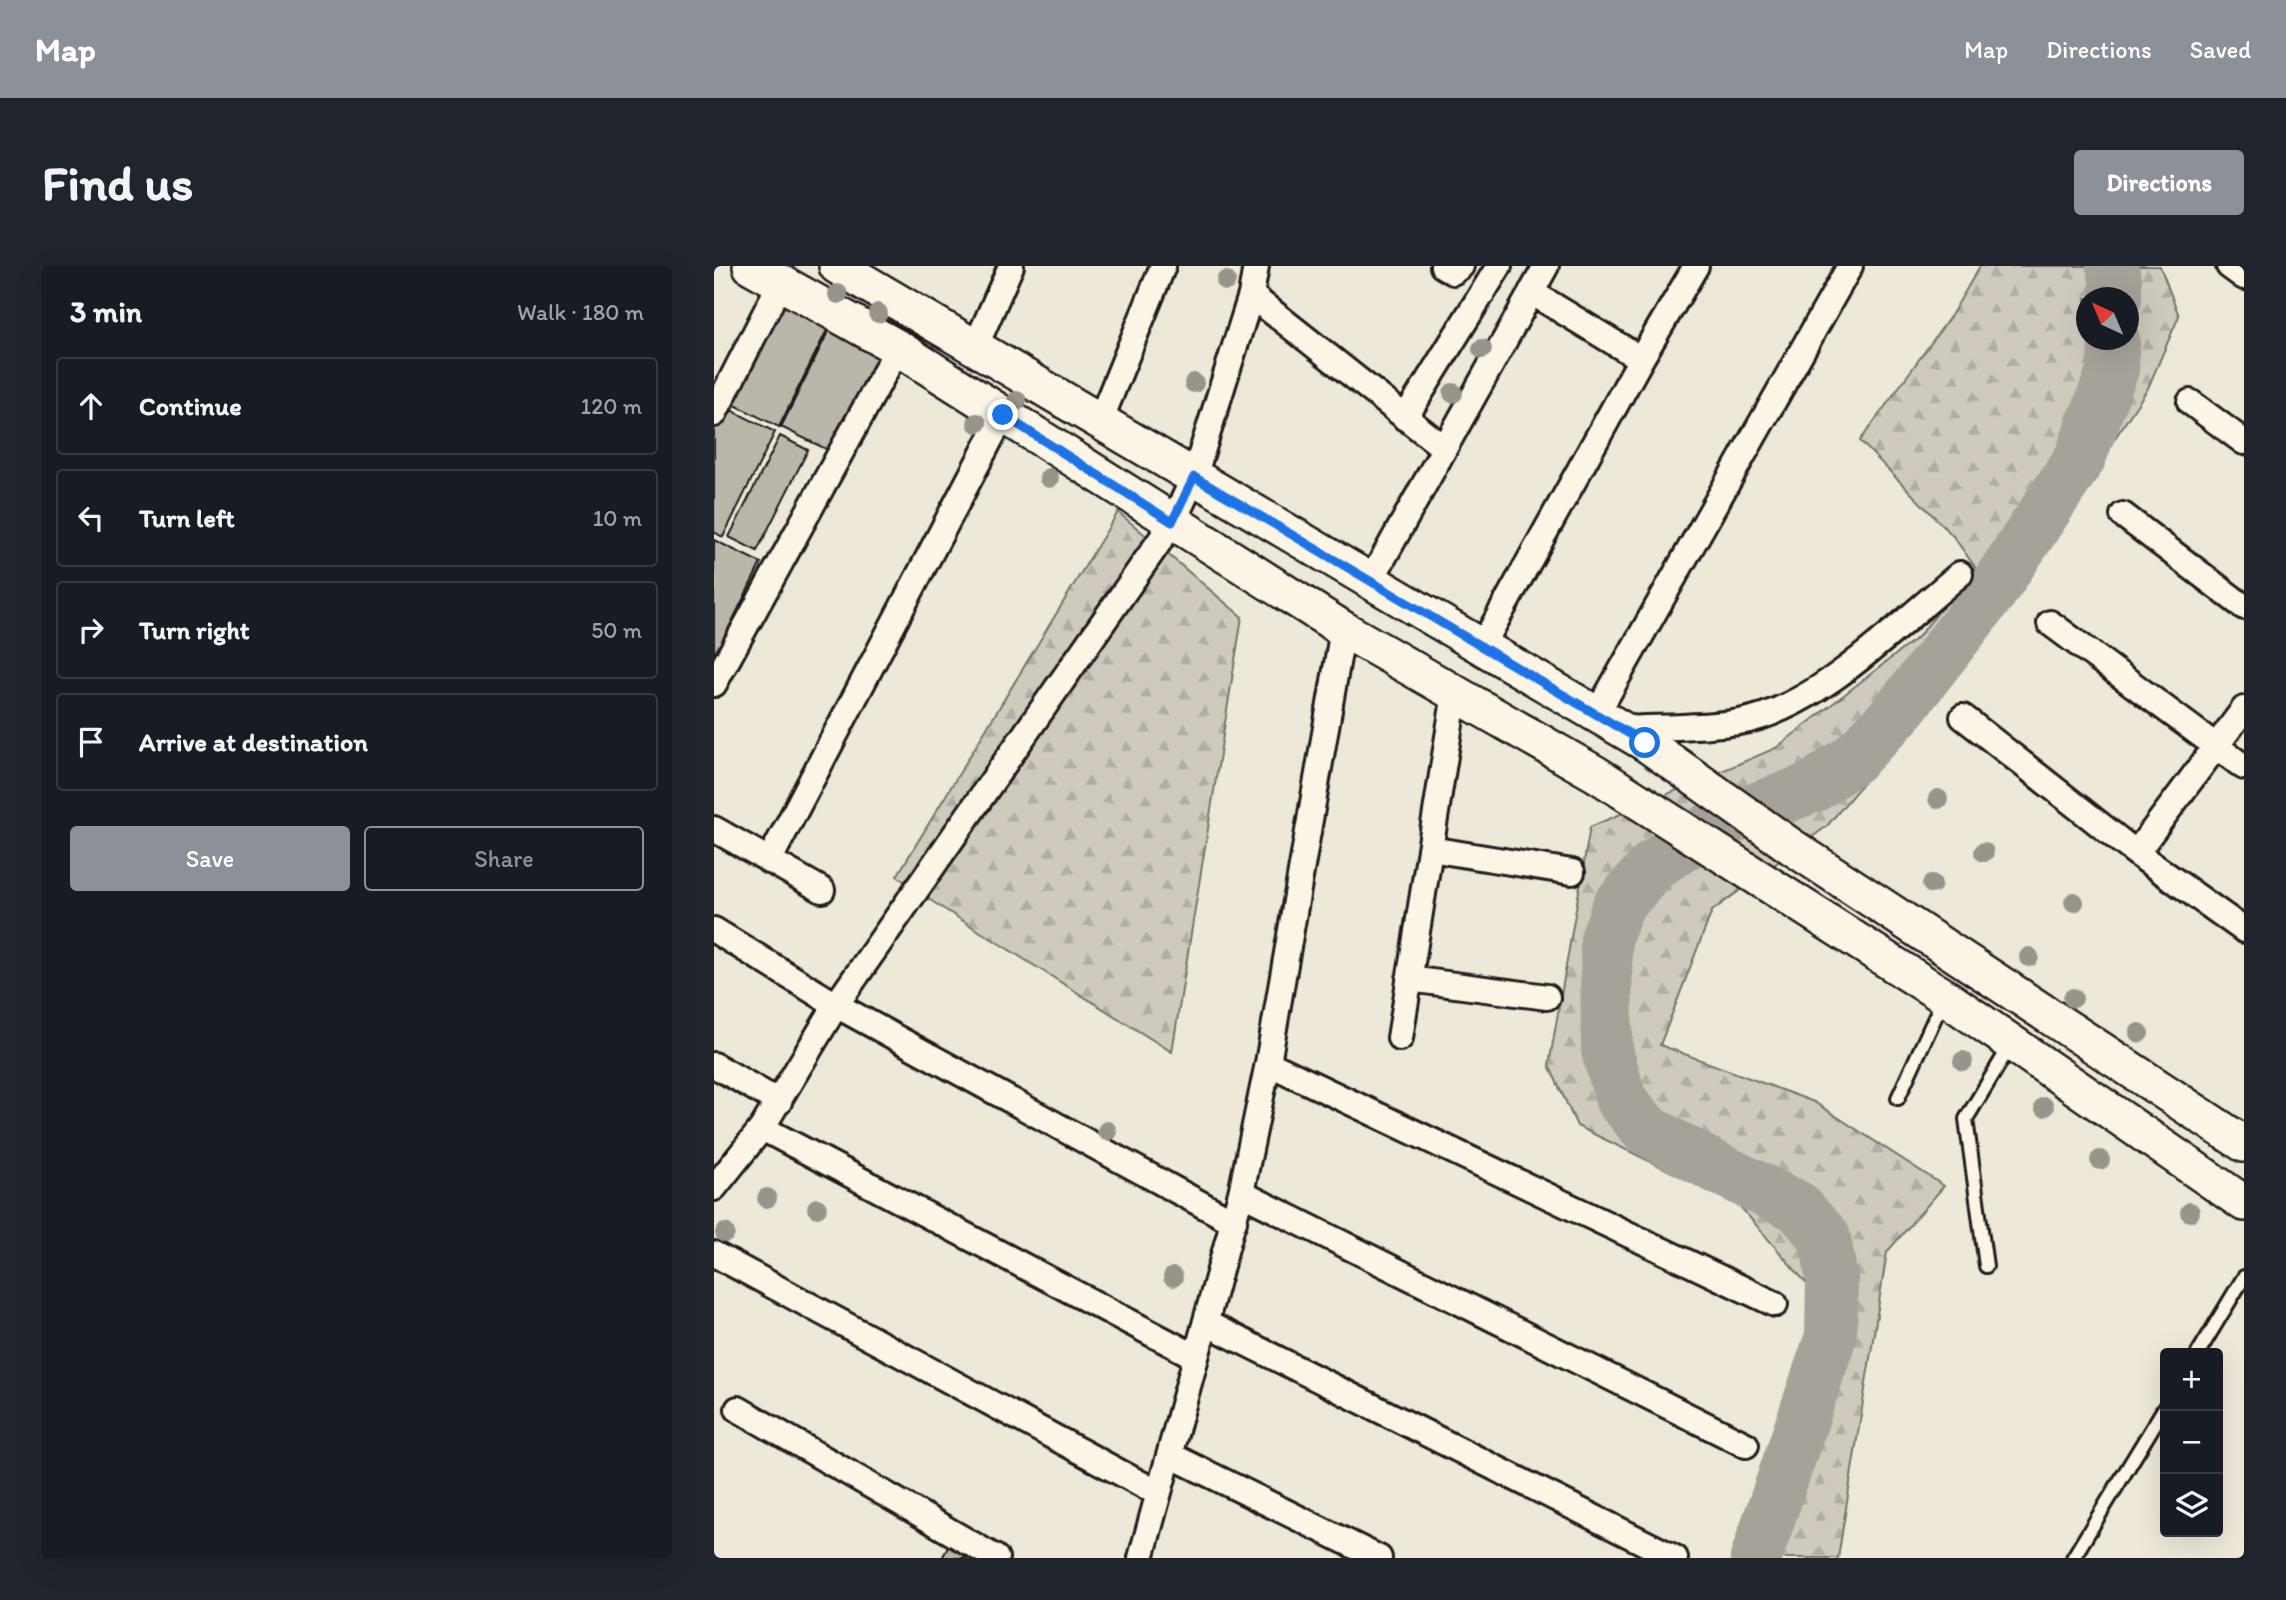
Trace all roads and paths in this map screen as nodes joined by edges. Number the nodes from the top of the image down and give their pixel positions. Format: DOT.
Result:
graph roads {
  1 [pos="1011,266"];
  2 [pos="1163,266"];
  3 [pos="1256,266"];
  4 [pos="1443,266"];
  5 [pos="1461,266"];
  6 [pos="1499,266"];
  7 [pos="1546,266"];
  8 [pos="1696,266"];
  9 [pos="1850,266"];
  10 [pos="2229,266"];
  11 [pos="845,268"];
  12 [pos="766,275"];
  13 [pos="2244,277"];
  14 [pos="1531,292"];
  15 [pos="1251,295"];
  16 [pos="898,348"];
  17 [pos="974,350"];
  18 [pos="1641,359"];
  19 [pos="2189,402"];
  20 [pos="714,414"];
  21 [pos="1003,415"];
  22 [pos="1405,418"];
  23 [pos="1100,421"];
  24 [pos="2244,442"];
  25 [pos="1444,448"];
  26 [pos="1194,477"];
  27 [pos="2123,515"];
  28 [pos="1172,522"];
  29 [pos="1960,573"];
  30 [pos="1370,582"];
  31 [pos="2244,607"];
  32 [pos="2050,623"];
  33 [pos="1343,629"];
  34 [pos="1481,648"];
  35 [pos="714,684"];
  36 [pos="1455,693"];
  37 [pos="2244,709"];
  38 [pos="1964,717"];
  39 [pos="1620,729"];
  40 [pos="2217,747"];
  41 [pos="2244,767"];
  42 [pos="714,830"];
  43 [pos="1430,849"];
  44 [pos="2136,853"];
  45 [pos="769,861"];
  46 [pos="1572,872"];
  47 [pos="822,890"];
  48 [pos="714,930"];
  49 [pos="2244,930"];
  50 [pos="1409,979"];
  51 [pos="1547,997"];
  52 [pos="1945,997"];
  53 [pos="836,1005"];
  54 [pos="1400,1038"];
  55 [pos="2012,1043"];
  56 [pos="1268,1063"];
  57 [pos="714,1065"];
  58 [pos="1898,1098"];
  59 [pos="779,1102"];
  60 [pos="762,1128"];
  61 [pos="2244,1144"];
  62 [pos="714,1188"];
  63 [pos="1241,1193"];
  64 [pos="2244,1203"];
  65 [pos="1234,1222"];
  66 [pos="714,1254"];
  67 [pos="1986,1266"];
  68 [pos="2244,1277"];
  69 [pos="1775,1304"];
  70 [pos="1206,1323"];
  71 [pos="2201,1348"];
  72 [pos="1196,1357"];
  73 [pos="738,1409"];
  74 [pos="2163,1411"];
  75 [pos="1746,1445"];
  76 [pos="1170,1455"];
  77 [pos="1158,1493"];
  78 [pos="996,1558"];
  79 [pos="1141,1558"];
  80 [pos="1379,1558"];
  81 [pos="1675,1558"];
  82 [pos="2073,1558"];
  1 -- 17 [label="street"];
  2 -- 23 [label="street"];
  3 -- 15 [label="street"];
  4 -- 5 [label="street"];
  6 -- 22 [label="street"];
  7 -- 14 [label="street"];
  8 -- 18 [label="street"];
  9 -- 39 [label="street"];
  10 -- 13 [label="street"];
  11 -- 17 [label="street"];
  12 -- 16 [label="street"];
  12 -- 20 [label="street"];
  14 -- 18 [label="street"];
  14 -- 25 [label="street"];
  15 -- 22 [label="street"];
  15 -- 26 [label="street"];
  16 -- 21 [label="street"];
  16 -- 35 [label="street"];
  17 -- 23 [label="street"];
  18 -- 34 [label="street"];
  19 -- 24 [label="street"];
  21 -- 28 [label="street"];
  21 -- 45 [label="street"];
  22 -- 25 [label="street"];
  23 -- 26 [label="street"];
  25 -- 30 [label="street"];
  26 -- 28 [label="street"];
  26 -- 30 [label="street"];
  27 -- 31 [label="street"];
  28 -- 33 [label="street"];
  28 -- 53 [label="street"];
  29 -- 39 [label="street"];
  30 -- 34 [label="street"];
  32 -- 40 [label="street"];
  33 -- 36 [label="street"];
  33 -- 56 [label="street"];
  34 -- 39 [label="street"];
  36 -- 43 [label="street"];
  36 -- 52 [label="street"];
  37 -- 40 [label="street"];
  38 -- 44 [label="street"];
  39 -- 61 [label="street"];
  40 -- 41 [label="street"];
  40 -- 44 [label="street"];
  42 -- 45 [label="street"];
  43 -- 46 [label="street"];
  43 -- 50 [label="street"];
  44 -- 49 [label="street"];
  45 -- 47 [label="street"];
  48 -- 53 [label="street"];
  50 -- 51 [label="street"];
  50 -- 54 [label="street"];
  52 -- 55 [label="street"];
  52 -- 58 [label="lane"];
  53 -- 59 [label="street"];
  53 -- 65 [label="street"];
  55 -- 64 [label="street"];
  55 -- 67 [label="lane"];
  56 -- 63 [label="street"];
  56 -- 69 [label="street"];
  57 -- 59 [label="street"];
  59 -- 60 [label="street"];
  60 -- 62 [label="street"];
  60 -- 72 [label="street"];
  63 -- 65 [label="street"];
  63 -- 75 [label="street"];
  65 -- 70 [label="street"];
  66 -- 77 [label="street"];
  68 -- 71 [label="lane"];
  70 -- 72 [label="street"];
  70 -- 81 [label="street"];
  72 -- 76 [label="street"];
  73 -- 78 [label="street"];
  74 -- 82 [label="lane"];
  76 -- 77 [label="street"];
  76 -- 80 [label="street"];
  77 -- 79 [label="street"];
}
